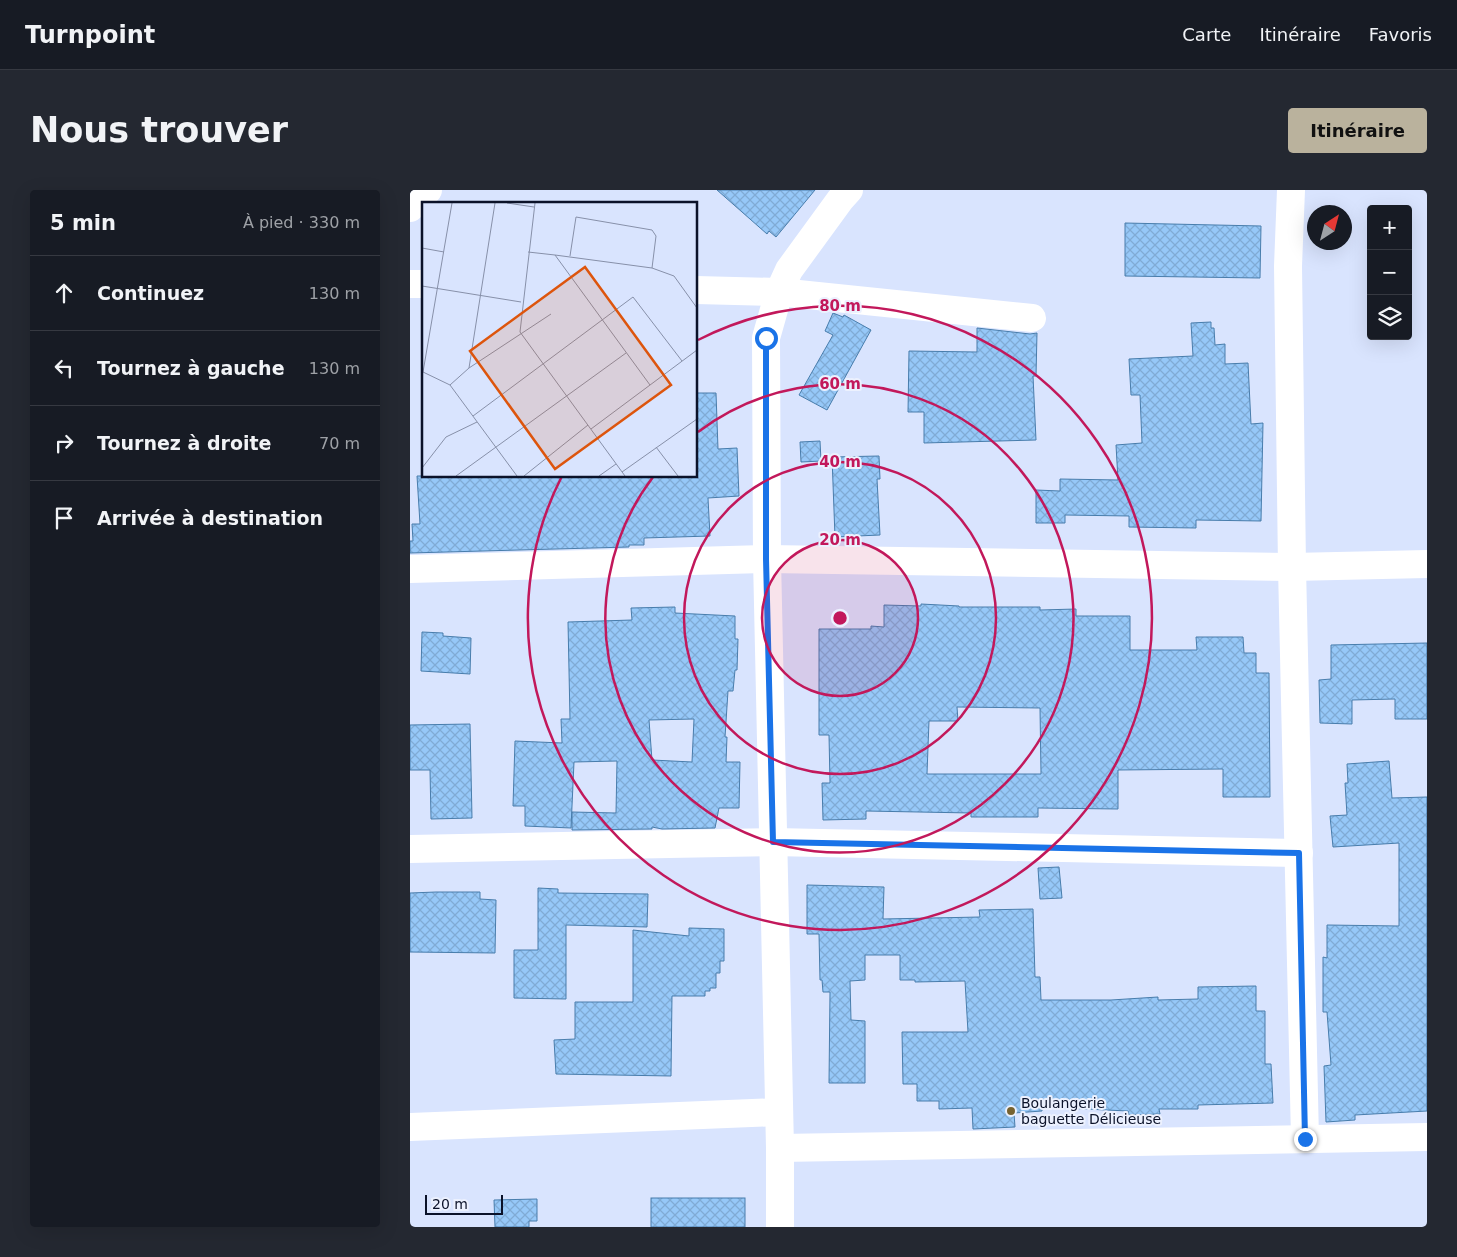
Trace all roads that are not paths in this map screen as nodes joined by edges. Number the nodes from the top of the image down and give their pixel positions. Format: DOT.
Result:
graph roads {
  1 [pos="428,190"];
  2 [pos="849,190"];
  3 [pos="1291,190"];
  4 [pos="410,208"];
  5 [pos="698,290"];
  6 [pos="779,292"];
  7 [pos="1032,318"];
  8 [pos="766,559"];
  9 [pos="1427,564"];
  10 [pos="1292,567"];
  11 [pos="410,569"];
  12 [pos="773,842"];
  13 [pos="410,849"];
  14 [pos="1299,853"];
  15 [pos="779,1112"];
  16 [pos="410,1127"];
  17 [pos="1427,1137"];
  18 [pos="1305,1139"];
  19 [pos="780,1148"];
  20 [pos="780,1227"];
  1 -- 4 [label="street"];
  2 -- 6 [label="street"];
  3 -- 10 [label="street"];
  5 -- 6 [label="street"];
  6 -- 7 [label="street"];
  6 -- 8 [label="street"];
  8 -- 10 [label="street"];
  8 -- 11 [label="street"];
  8 -- 12 [label="street"];
  9 -- 10 [label="street"];
  10 -- 14 [label="street"];
  12 -- 13 [label="street"];
  12 -- 14 [label="street"];
  12 -- 15 [label="street"];
  14 -- 18 [label="street"];
  15 -- 16 [label="street"];
  15 -- 19 [label="street"];
  17 -- 18 [label="street"];
  18 -- 19 [label="street"];
  19 -- 20 [label="street"];
}
